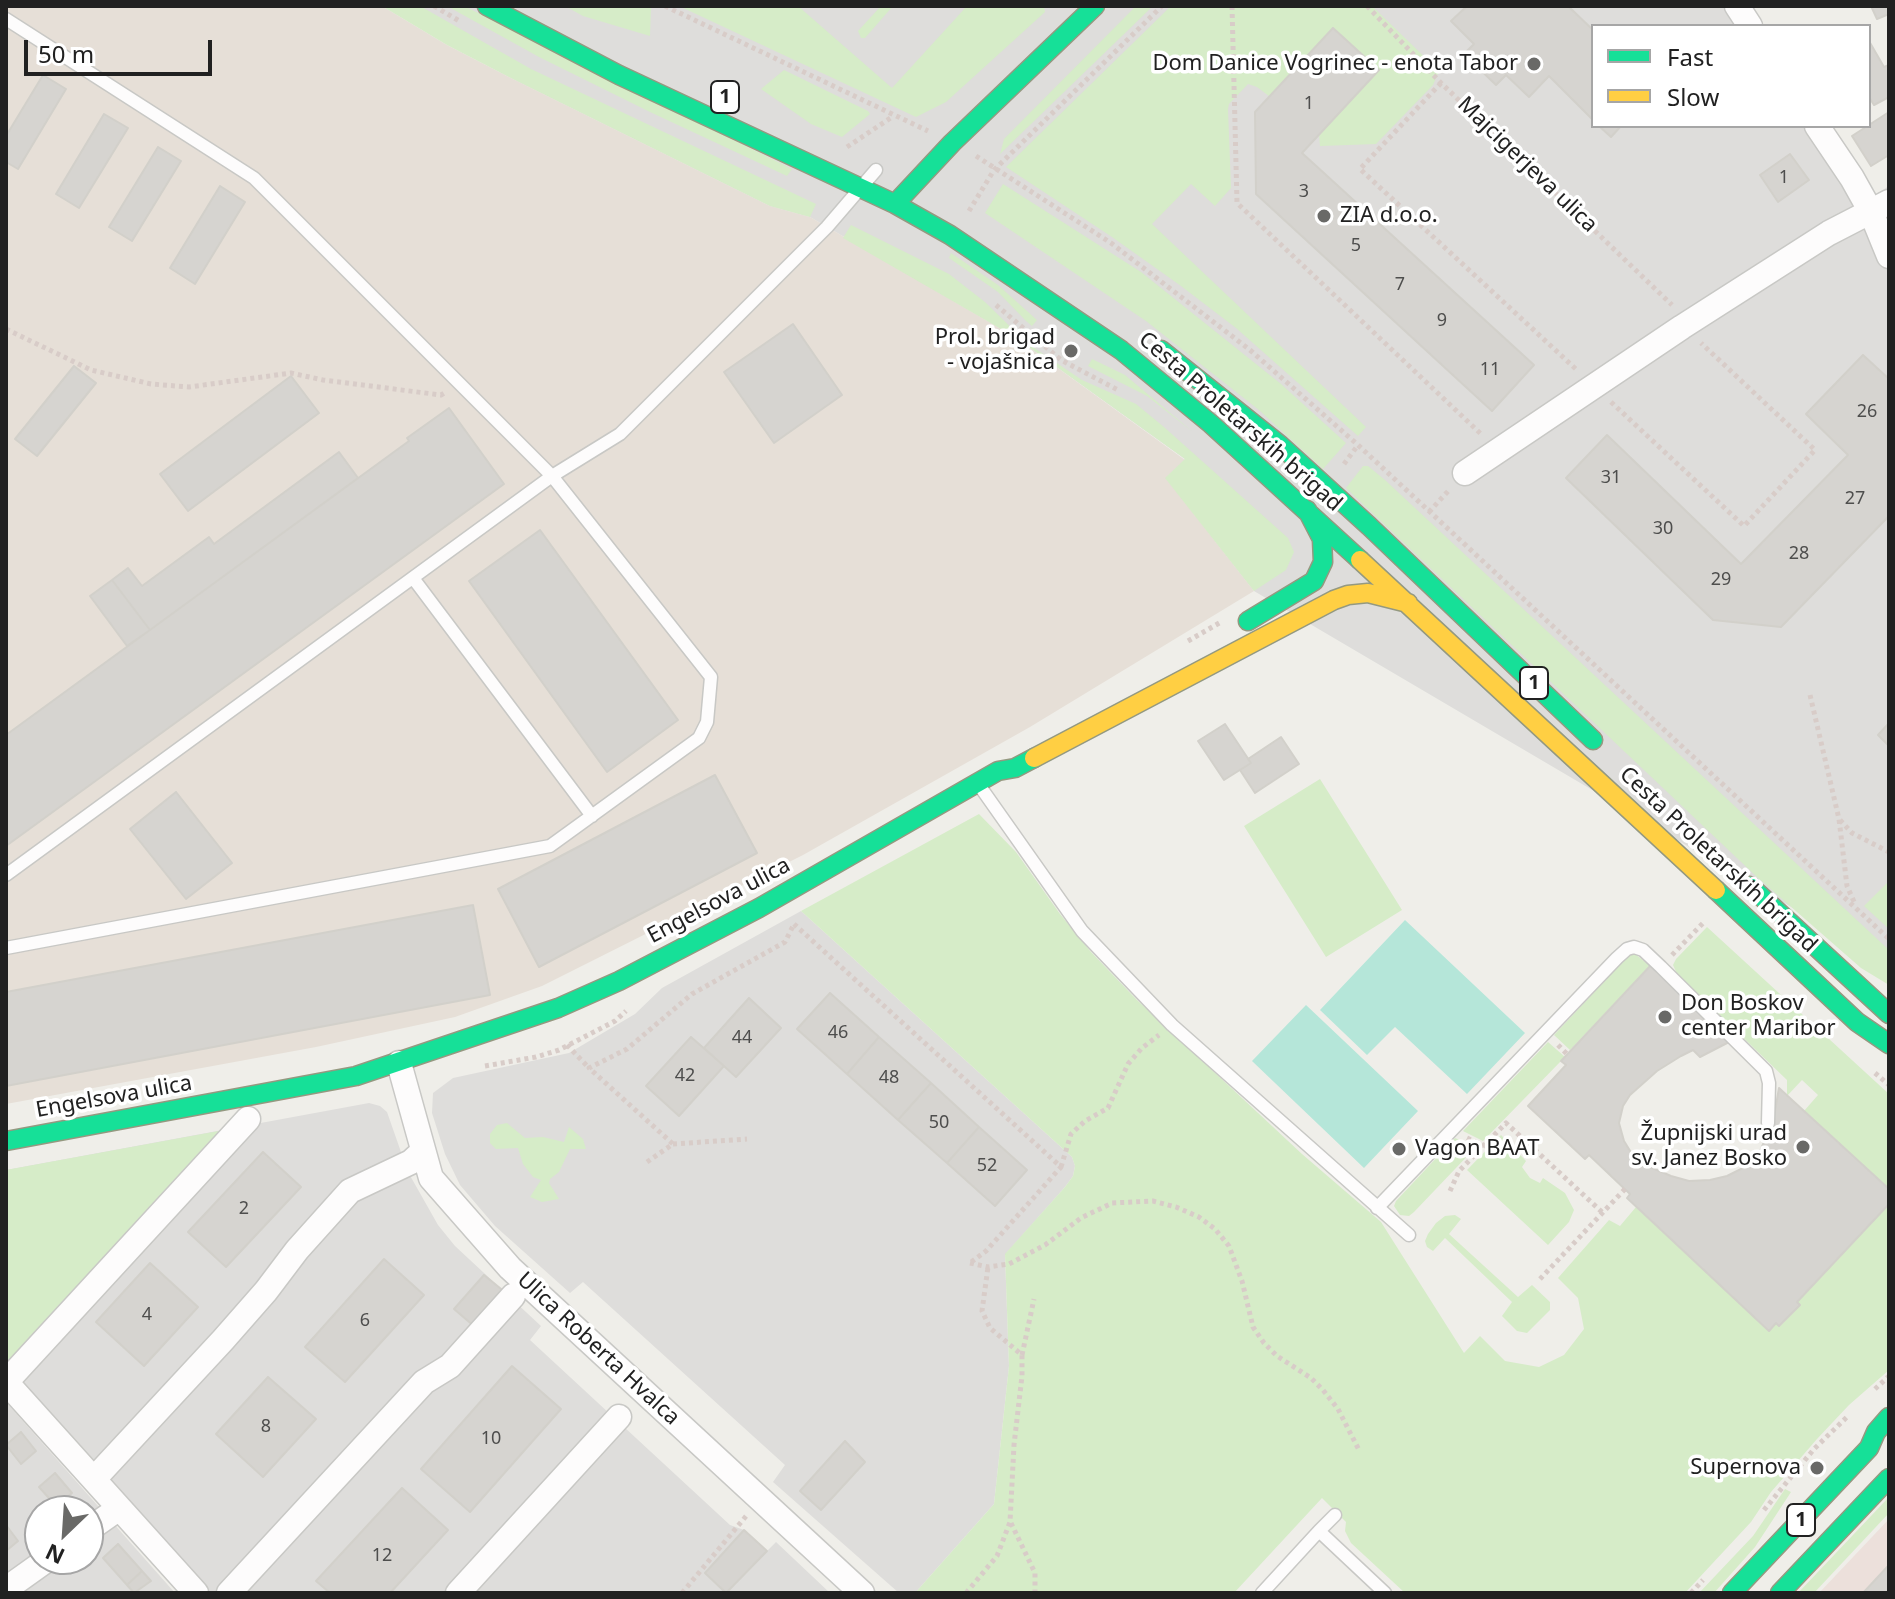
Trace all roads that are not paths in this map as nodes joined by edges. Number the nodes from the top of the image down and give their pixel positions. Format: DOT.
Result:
graph roads {
  1 [pos="487,6"];
  2 [pos="1095,6"];
  3 [pos="1737,6"];
  4 [pos="6,19"];
  5 [pos="1749,24"];
  6 [pos="1819,128"];
  7 [pos="894,178"];
  8 [pos="860,187"];
  9 [pos="895,204"];
  10 [pos="1880,207"];
  11 [pos="1889,256"];
  12 [pos="1150,342"];
  13 [pos="1465,473"];
  14 [pos="552,476"];
  15 [pos="1307,510"];
  16 [pos="413,578"];
  17 [pos="1408,603"];
  18 [pos="1227,625"];
  19 [pos="1146,678"];
  20 [pos="1609,756"];
  21 [pos="998,771"];
  22 [pos="977,782"];
  23 [pos="592,816"];
  24 [pos="1736,873"];
  25 [pos="6,875"];
  26 [pos="6,948"];
  27 [pos="1889,1014"];
  28 [pos="1857,1022"];
  29 [pos="1889,1044"];
  30 [pos="1889,1060"];
  31 [pos="399,1063"];
  32 [pos="248,1119"];
  33 [pos="1768,1123"];
  34 [pos="6,1141"];
  35 [pos="423,1151"];
  36 [pos="1377,1208"];
  37 [pos="1409,1235"];
  38 [pos="513,1296"];
  39 [pos="6,1382"];
  40 [pos="619,1417"];
  41 [pos="1889,1417"];
  42 [pos="1889,1437"];
  43 [pos="1869,1448"];
  44 [pos="1889,1477"];
  45 [pos="94,1479"];
  46 [pos="118,1509"];
  47 [pos="1335,1515"];
  48 [pos="104,1519"];
  49 [pos="1319,1531"];
  50 [pos="26,1575"];
  51 [pos="6,1589"];
  52 [pos="196,1593"];
  53 [pos="229,1593"];
  54 [pos="458,1593"];
  55 [pos="862,1593"];
  56 [pos="1262,1593"];
  57 [pos="1385,1593"];
  58 [pos="1732,1593"];
  59 [pos="1780,1593"];
  1 -- 8 [label="main road, Cesta Proletarskih brigad / 1"];
  2 -- 7 [label="main road"];
  3 -- 5 [label="street"];
  4 -- 14 [label="lane"];
  6 -- 10 [label="street"];
  7 -- 8 [label="lane"];
  7 -- 9 [label="main road"];
  8 -- 9 [label="main road, Cesta Proletarskih brigad / 1"];
  8 -- 14 [label="lane"];
  9 -- 15 [label="main road, Cesta Proletarskih brigad / 1"];
  10 -- 11 [label="street"];
  10 -- 13 [label="street"];
  12 -- 20 [label="main road, Cesta Proletarskih brigad / 1"];
  14 -- 16 [label="lane"];
  14 -- 23 [label="lane"];
  15 -- 17 [label="main road, Cesta Proletarskih brigad / 1"];
  15 -- 18 [label="main road"];
  16 -- 23 [label="lane"];
  16 -- 25 [label="lane"];
  17 -- 21 [label="main road, Engelsova ulica"];
  17 -- 28 [label="main road, Cesta Proletarskih brigad / 1"];
  19 -- 21 [label="main road"];
  21 -- 22 [label="main road, Engelsova ulica"];
  22 -- 31 [label="main road, Engelsova ulica"];
  22 -- 36 [label="lane"];
  23 -- 26 [label="lane"];
  24 -- 27 [label="main road, Cesta Proletarskih brigad"];
  28 -- 29 [label="main road"];
  28 -- 30 [label="main road, 1"];
  31 -- 34 [label="main road, Engelsova ulica"];
  31 -- 35 [label="street, Ulica Roberta Hvalca"];
  32 -- 39 [label="street"];
  33 -- 36 [label="lane"];
  35 -- 45 [label="street"];
  35 -- 55 [label="street, Ulica Roberta Hvalca"];
  36 -- 37 [label="lane"];
  38 -- 53 [label="street"];
  39 -- 45 [label="street"];
  40 -- 54 [label="street"];
  41 -- 43 [label="main road, 1"];
  42 -- 43 [label="main road"];
  43 -- 58 [label="main road, 1"];
  44 -- 59 [label="main road, 1"];
  45 -- 46 [label="street"];
  46 -- 48 [label="street"];
  46 -- 52 [label="street"];
  47 -- 49 [label="lane"];
  49 -- 56 [label="lane"];
  49 -- 57 [label="lane"];
  50 -- 51 [label="street"];
}
